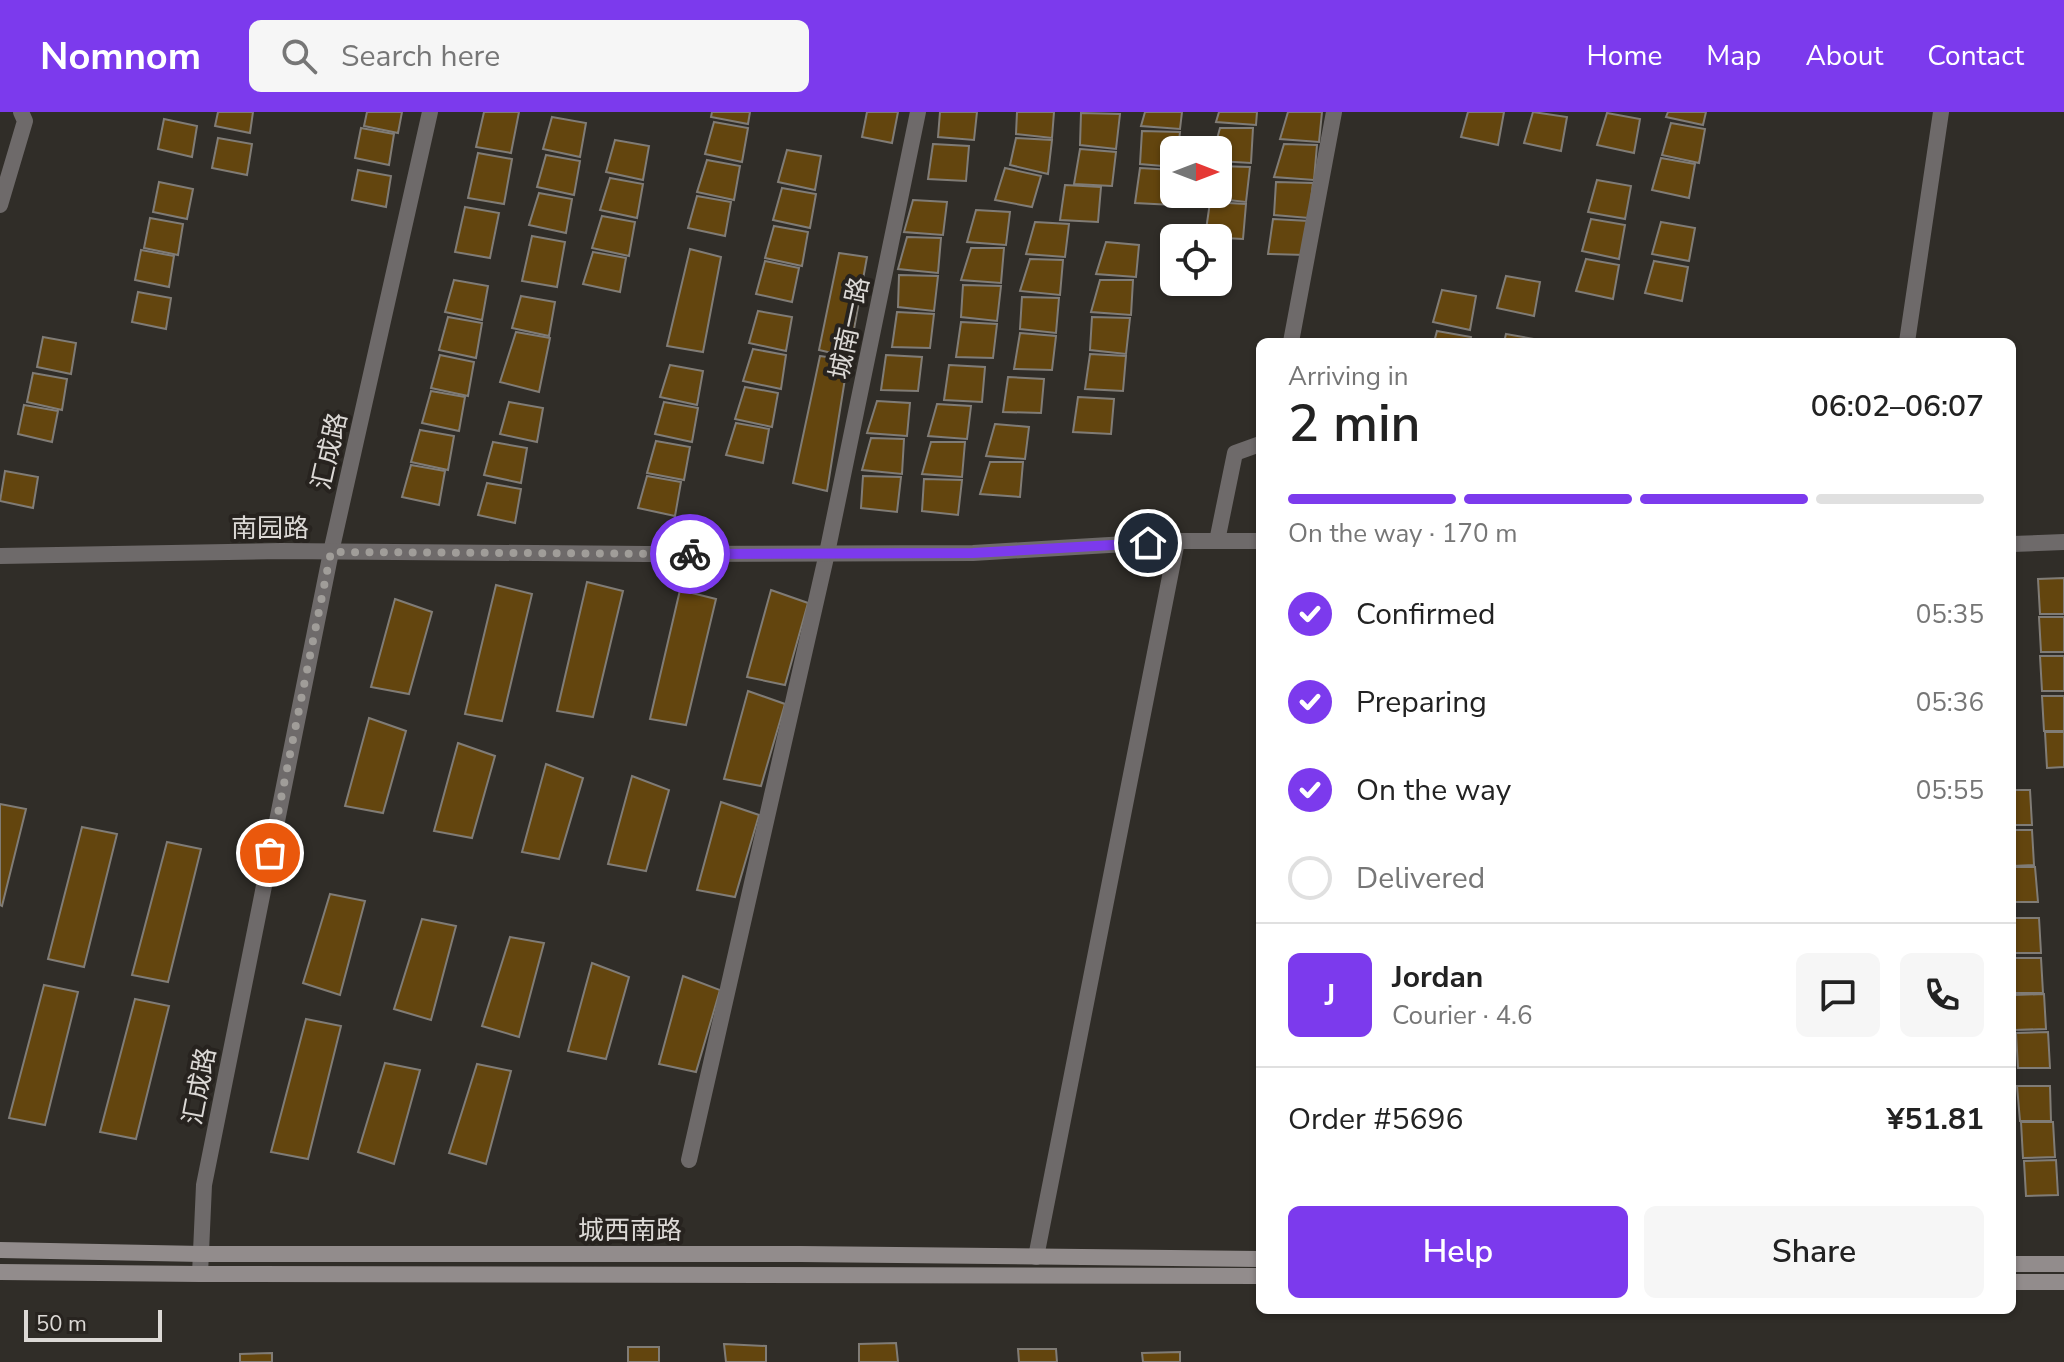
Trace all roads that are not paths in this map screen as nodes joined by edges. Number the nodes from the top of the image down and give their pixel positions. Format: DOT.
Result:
graph roads {
  1 [pos="21,112"];
  2 [pos="430,112"];
  3 [pos="918,112"];
  4 [pos="1334,112"];
  5 [pos="1941,112"];
  6 [pos="0,205"];
  7 [pos="1292,338"];
  8 [pos="1908,338"];
  9 [pos="1256,445"];
  10 [pos="1177,541"];
  11 [pos="1217,541"];
  12 [pos="1256,541"];
  13 [pos="2064,542"];
  14 [pos="2016,544"];
  15 [pos="331,552"];
  16 [pos="827,553"];
  17 [pos="0,556"];
  18 [pos="689,1160"];
  19 [pos="0,1250"];
  20 [pos="201,1254"];
  21 [pos="1036,1257"];
  22 [pos="1256,1259"];
  23 [pos="2016,1264"];
  24 [pos="2064,1264"];
  25 [pos="0,1272"];
  26 [pos="200,1274"];
  27 [pos="1256,1276"];
  28 [pos="2016,1282"];
  29 [pos="2064,1282"];
  1 -- 6 [label="street"];
  2 -- 15 [label="street, 汇成路"];
  3 -- 16 [label="street, 城南一路"];
  4 -- 7 [label="street"];
  5 -- 8 [label="street"];
  9 -- 11 [label="street"];
  10 -- 11 [label="street, 南园路"];
  10 -- 16 [label="street, 南园路"];
  10 -- 21 [label="street"];
  11 -- 12 [label="street, 南园路"];
  13 -- 14 [label="street"];
  15 -- 16 [label="street, 南园路"];
  15 -- 17 [label="street, 南园路"];
  15 -- 20 [label="street, 汇成路"];
  16 -- 18 [label="street, 城南一路"];
  19 -- 20 [label="main road, 城西南路"];
  20 -- 21 [label="main road, 城西南路"];
  20 -- 26 [label="street, 汇成路"];
  21 -- 22 [label="main road, 城西南路"];
  23 -- 24 [label="main road"];
  25 -- 26 [label="main road, 城西南路"];
  26 -- 27 [label="main road, 城西南路"];
  28 -- 29 [label="main road"];
}
